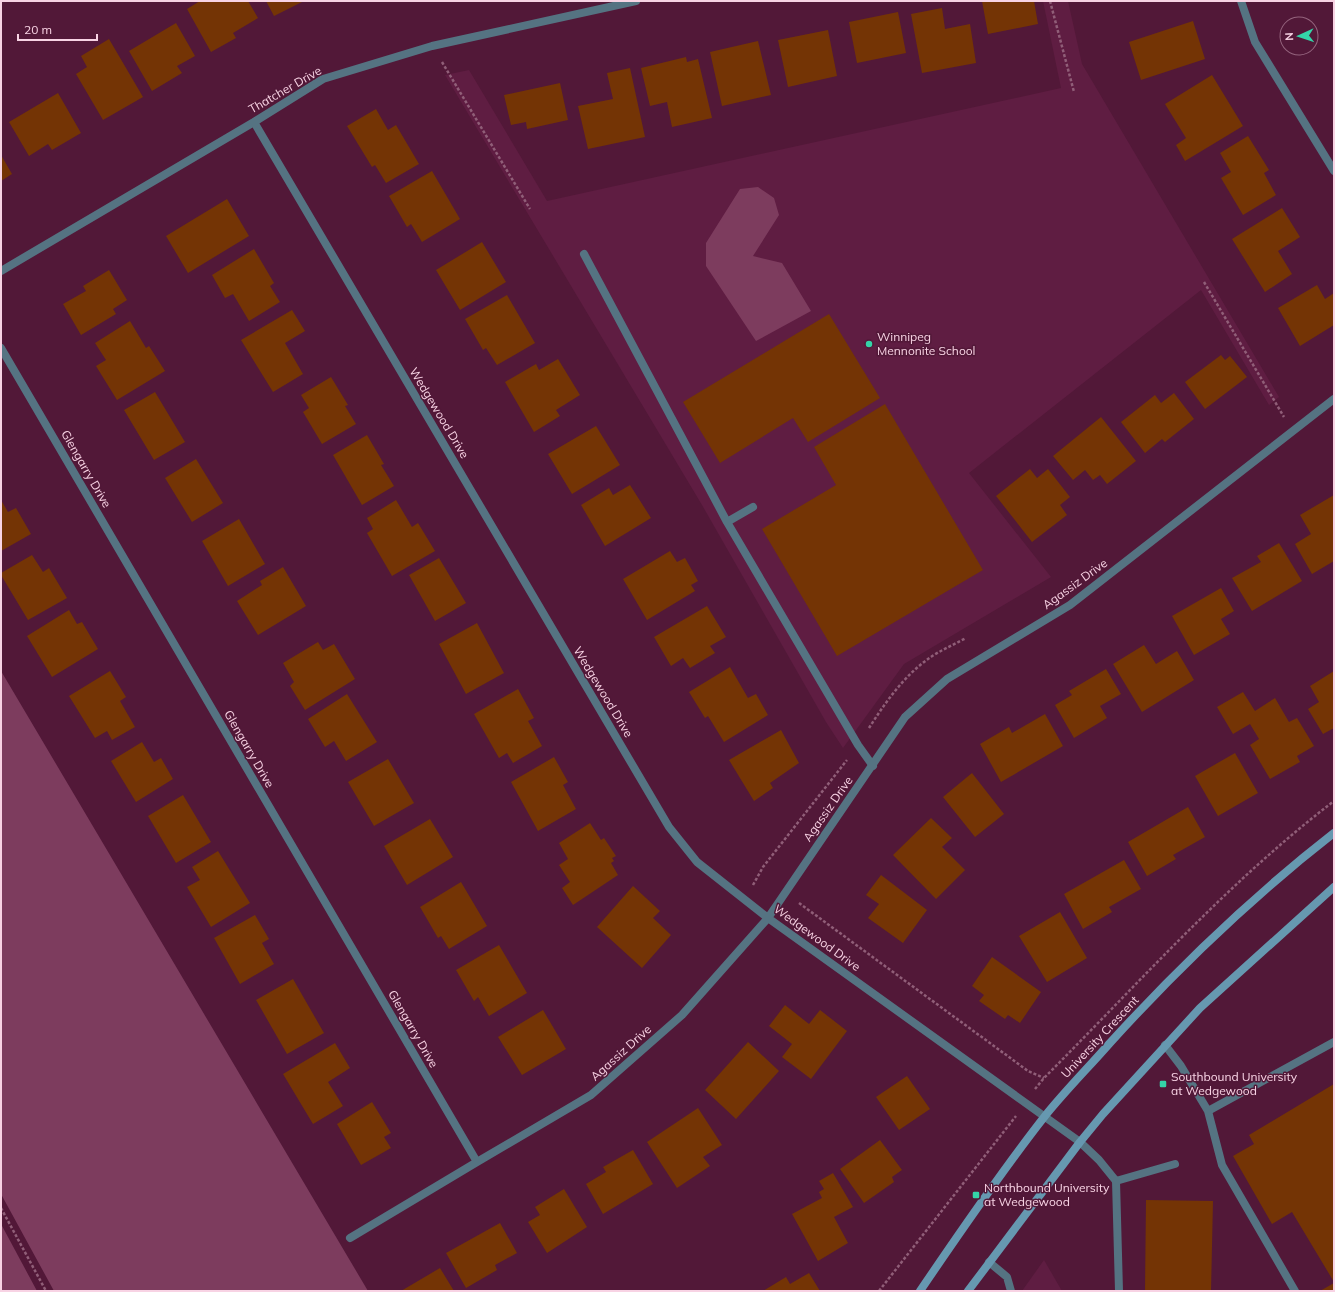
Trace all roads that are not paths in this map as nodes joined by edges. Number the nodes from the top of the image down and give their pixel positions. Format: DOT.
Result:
graph roads {
  1 [pos="636,1"];
  2 [pos="1241,1"];
  3 [pos="254,122"];
  4 [pos="1334,171"];
  5 [pos="584,254"];
  6 [pos="1,271"];
  7 [pos="1,348"];
  8 [pos="1334,399"];
  9 [pos="753,507"];
  10 [pos="727,522"];
  11 [pos="873,766"];
  12 [pos="1334,833"];
  13 [pos="1334,887"];
  14 [pos="768,918"];
  15 [pos="1334,1042"];
  16 [pos="1166,1045"];
  17 [pos="1208,1111"];
  18 [pos="1045,1116"];
  19 [pos="1080,1142"];
  20 [pos="477,1162"];
  21 [pos="1175,1164"];
  22 [pos="1116,1181"];
  23 [pos="350,1238"];
  24 [pos="989,1262"];
  25 [pos="920,1291"];
  26 [pos="968,1291"];
  27 [pos="1011,1291"];
  28 [pos="1119,1291"];
  29 [pos="1295,1291"];
  1 -- 3 [label="street, Thatcher Drive"];
  2 -- 4 [label="street"];
  3 -- 6 [label="street, Thatcher Drive"];
  3 -- 14 [label="street, Wedgewood Drive"];
  5 -- 10 [label="street"];
  7 -- 20 [label="street, Glengarry Drive"];
  8 -- 11 [label="street, Agassiz Drive"];
  9 -- 10 [label="street"];
  10 -- 11 [label="street"];
  11 -- 14 [label="street, Agassiz Drive"];
  12 -- 18 [label="main road, University Crescent"];
  13 -- 16 [label="main road"];
  14 -- 18 [label="street, Wedgewood Drive"];
  14 -- 20 [label="street, Agassiz Drive"];
  15 -- 17 [label="street"];
  16 -- 17 [label="street"];
  16 -- 19 [label="main road"];
  17 -- 29 [label="street"];
  18 -- 19 [label="street, Wedgewood Drive"];
  18 -- 25 [label="main road, University Crescent"];
  19 -- 22 [label="street, Wedgewood Drive"];
  19 -- 24 [label="main road"];
  20 -- 23 [label="street, Agassiz Drive"];
  21 -- 22 [label="street"];
  22 -- 28 [label="street"];
  24 -- 26 [label="main road"];
  24 -- 27 [label="street"];
}
